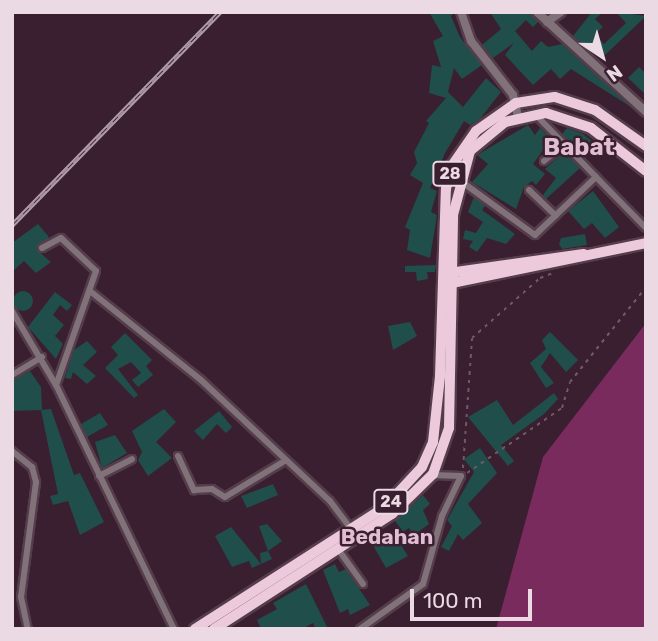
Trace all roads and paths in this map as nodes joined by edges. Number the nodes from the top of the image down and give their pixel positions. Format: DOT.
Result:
graph roads {
  1 [pos="461,12"];
  2 [pos="537,12"];
  3 [pos="561,12"];
  4 [pos="547,22"];
  5 [pos="516,103"];
  6 [pos="534,112"];
  7 [pos="646,112"];
  8 [pos="518,117"];
  9 [pos="565,144"];
  10 [pos="646,146"];
  11 [pos="544,161"];
  12 [pos="646,171"];
  13 [pos="596,177"];
  14 [pos="459,180"];
  15 [pos="529,190"];
  16 [pos="556,216"];
  17 [pos="646,228"];
  18 [pos="646,243"];
  19 [pos="42,248"];
  20 [pos="565,270"];
  21 [pos="448,279"];
  22 [pos="646,287"];
  23 [pos="90,291"];
  24 [pos="12,311"];
  25 [pos="42,357"];
  26 [pos="12,375"];
  27 [pos="56,385"];
  28 [pos="12,450"];
  29 [pos="178,456"];
  30 [pos="131,459"];
  31 [pos="286,460"];
  32 [pos="432,475"];
  33 [pos="99,476"];
  34 [pos="461,476"];
  35 [pos="351,529"];
  36 [pos="338,549"];
  37 [pos="363,584"];
  38 [pos="28,629"];
  39 [pos="174,629"];
  40 [pos="195,629"];
  41 [pos="214,629"];
  42 [pos="360,629"];
  1 -- 5 [label="street"];
  2 -- 4 [label="street"];
  3 -- 4 [label="street"];
  4 -- 7 [label="street"];
  5 -- 8 [label="street"];
  5 -- 10 [label="highway, 28"];
  5 -- 21 [label="highway, 28"];
  6 -- 8 [label="highway, 28"];
  6 -- 9 [label="street"];
  6 -- 12 [label="highway"];
  8 -- 14 [label="highway, 28"];
  9 -- 11 [label="street"];
  9 -- 13 [label="street"];
  13 -- 16 [label="street"];
  13 -- 17 [label="street"];
  14 -- 16 [label="street"];
  14 -- 21 [label="highway, 28"];
  15 -- 16 [label="street"];
  18 -- 21 [label="highway"];
  19 -- 23 [label="street"];
  20 -- 34 [label="path"];
  21 -- 32 [label="highway, 24"];
  21 -- 35 [label="highway, 24"];
  22 -- 34 [label="path"];
  23 -- 27 [label="street"];
  23 -- 31 [label="street"];
  24 -- 25 [label="street"];
  25 -- 26 [label="street"];
  25 -- 27 [label="street"];
  27 -- 33 [label="street"];
  28 -- 38 [label="street"];
  29 -- 31 [label="street"];
  30 -- 33 [label="street"];
  31 -- 35 [label="street"];
  32 -- 34 [label="street"];
  32 -- 36 [label="highway, 24"];
  33 -- 39 [label="street"];
  34 -- 42 [label="street"];
  35 -- 40 [label="highway, 24"];
  36 -- 37 [label="street"];
  36 -- 41 [label="highway, 24"];
}
